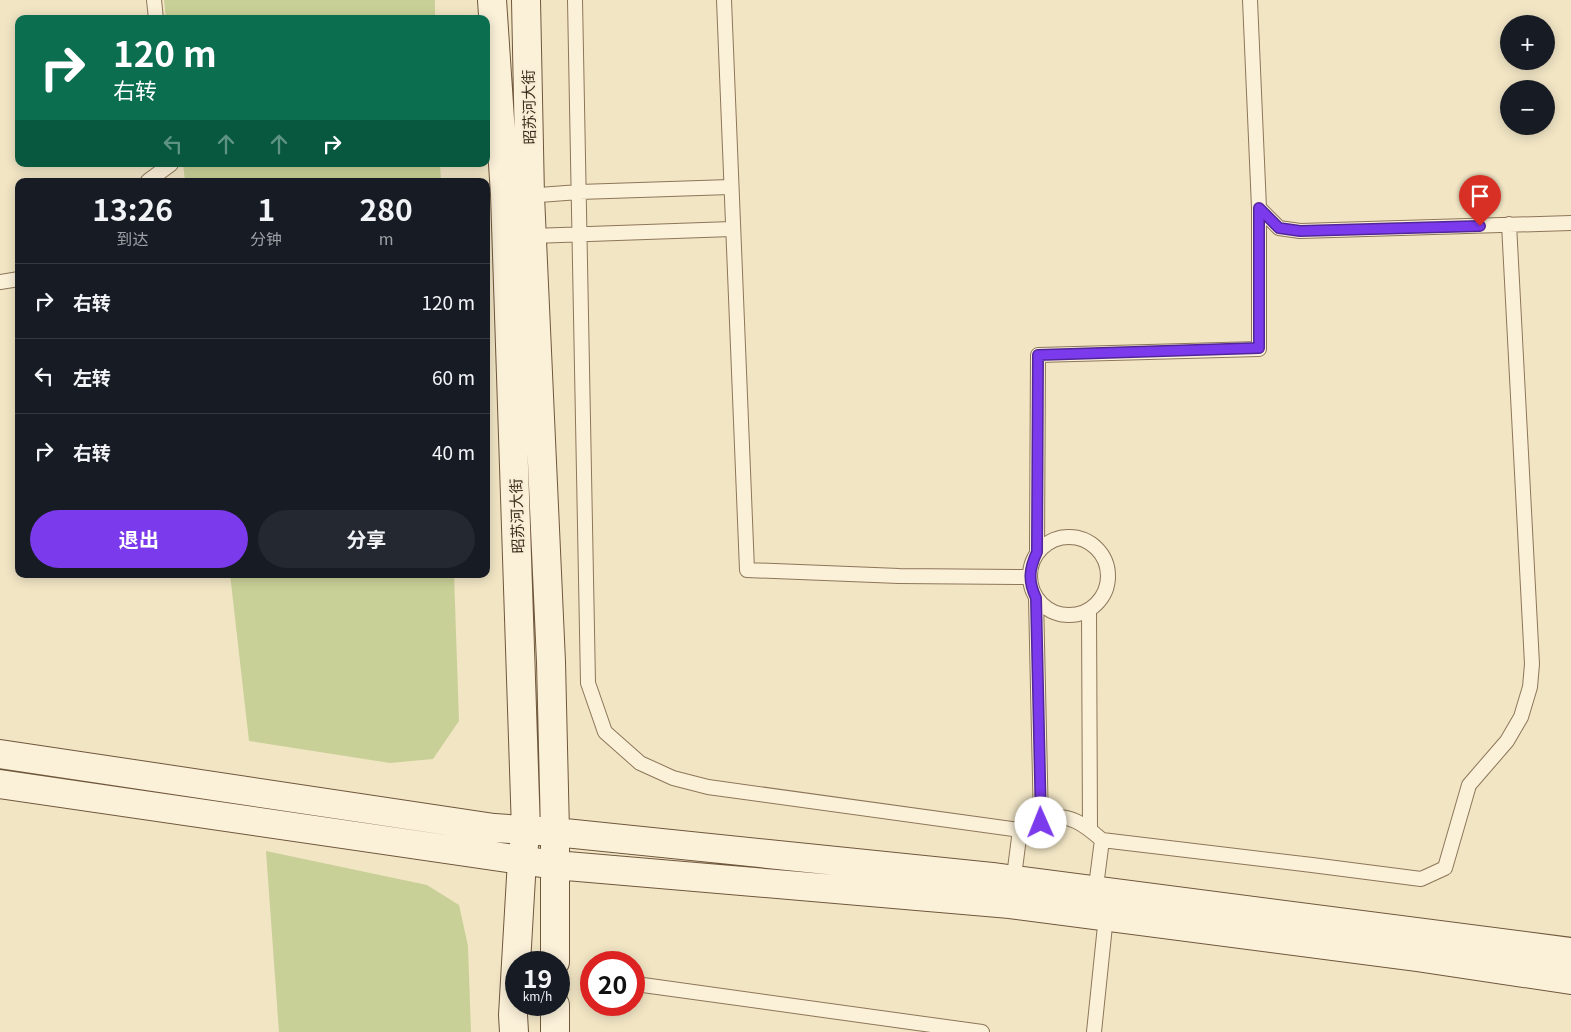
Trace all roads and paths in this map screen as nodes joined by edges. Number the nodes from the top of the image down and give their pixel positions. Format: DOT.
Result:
graph roads {
  1 [pos="154,0"];
  2 [pos="492,0"];
  3 [pos="526,0"];
  4 [pos="575,0"];
  5 [pos="724,0"];
  6 [pos="1250,0"];
  7 [pos="156,15"];
  8 [pos="167,167"];
  9 [pos="152,178"];
  10 [pos="730,187"];
  11 [pos="578,192"];
  12 [pos="518,195"];
  13 [pos="1259,208"];
  14 [pos="1571,223"];
  15 [pos="1509,224"];
  16 [pos="732,229"];
  17 [pos="580,234"];
  18 [pos="532,236"];
  19 [pos="15,280"];
  20 [pos="0,282"];
  21 [pos="1037,552"];
  22 [pos="1029,577"];
  23 [pos="1036,598"];
  24 [pos="1089,610"];
  25 [pos="0,754"];
  26 [pos="0,784"];
  27 [pos="1041,823"];
  28 [pos="1090,829"];
  29 [pos="526,830"];
  30 [pos="1020,830"];
  31 [pos="555,832"];
  32 [pos="1102,840"];
  33 [pos="522,860"];
  34 [pos="555,864"];
  35 [pos="1012,892"];
  36 [pos="1098,907"];
  37 [pos="555,951"];
  38 [pos="1571,952"];
  39 [pos="1571,980"];
  40 [pos="645,985"];
  41 [pos="555,1016"];
  42 [pos="514,1032"];
  43 [pos="555,1032"];
  44 [pos="982,1032"];
  45 [pos="1094,1032"];
  1 -- 7 [label="lane"];
  2 -- 12 [label="street, 昭苏河大街"];
  3 -- 12 [label="street, 昭苏河大街"];
  4 -- 11 [label="lane"];
  5 -- 10 [label="lane"];
  6 -- 13 [label="lane"];
  8 -- 9 [label="lane"];
  10 -- 11 [label="lane"];
  10 -- 16 [label="lane"];
  11 -- 12 [label="lane"];
  11 -- 17 [label="lane"];
  12 -- 18 [label="street, 昭苏河大街"];
  12 -- 29 [label="street, 昭苏河大街"];
  13 -- 15 [label="lane"];
  13 -- 21 [label="lane"];
  14 -- 15 [label="lane"];
  15 -- 32 [label="lane"];
  16 -- 17 [label="lane"];
  16 -- 22 [label="lane"];
  17 -- 18 [label="lane"];
  17 -- 30 [label="lane"];
  18 -- 31 [label="street, 昭苏河大街"];
  19 -- 20 [label="lane"];
  21 -- 22 [label="lane"];
  21 -- 24 [label="lane"];
  22 -- 23 [label="lane"];
  23 -- 24 [label="lane"];
  23 -- 27 [label="lane"];
  24 -- 28 [label="lane"];
  25 -- 29 [label="street"];
  26 -- 33 [label="street"];
  27 -- 28 [label="lane"];
  27 -- 30 [label="lane"];
  28 -- 32 [label="lane"];
  29 -- 31 [label="street"];
  29 -- 33 [label="street, 昭苏河大街"];
  30 -- 35 [label="lane"];
  31 -- 34 [label="street, 昭苏河大街"];
  31 -- 35 [label="street"];
  32 -- 36 [label="lane"];
  33 -- 34 [label="street"];
  33 -- 42 [label="street, 昭苏河大街"];
  34 -- 35 [label="street"];
  34 -- 37 [label="street, 昭苏河大街"];
  35 -- 36 [label="street"];
  36 -- 38 [label="street"];
  36 -- 39 [label="street"];
  36 -- 45 [label="lane"];
  40 -- 44 [label="lane"];
  41 -- 43 [label="street"];
}
